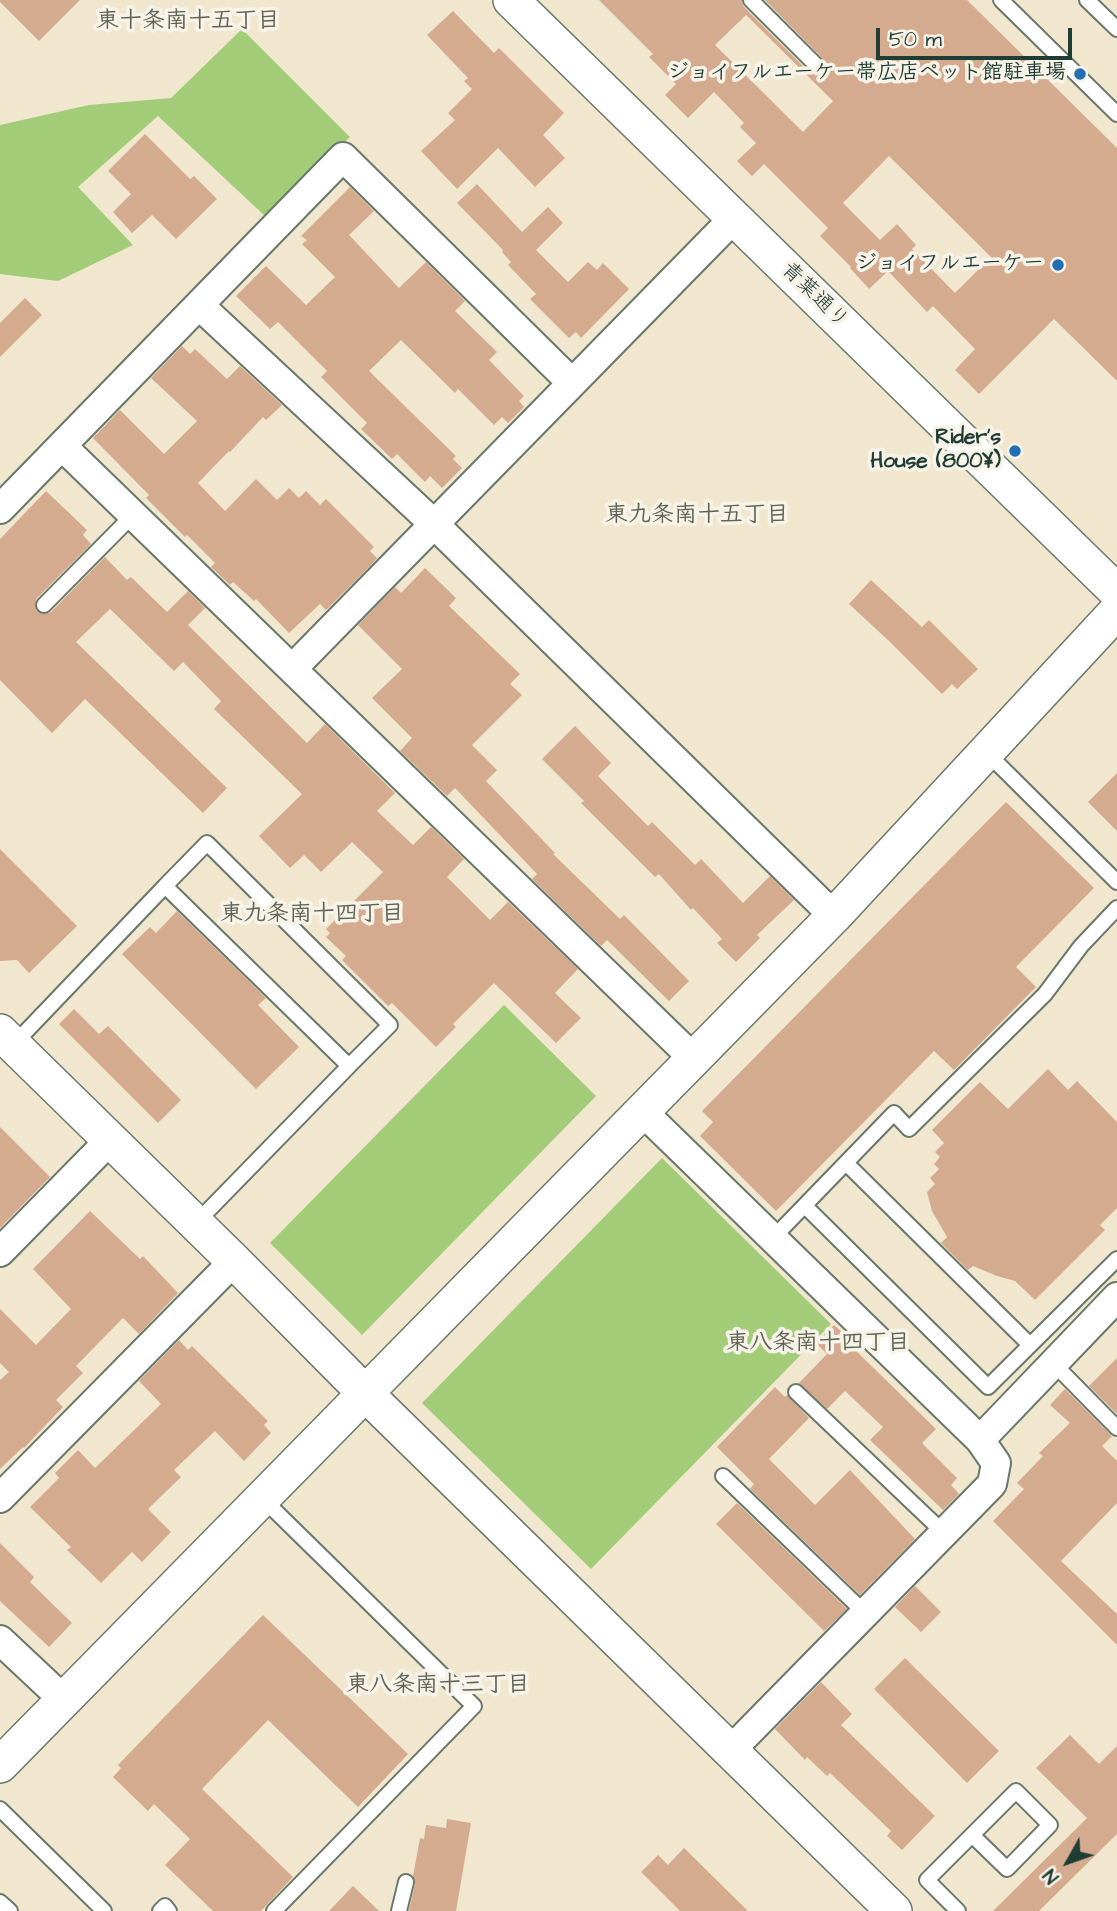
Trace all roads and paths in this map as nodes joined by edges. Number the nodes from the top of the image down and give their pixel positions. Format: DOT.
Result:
graph roads {
  1 [pos="511,0"];
  2 [pos="751,0"];
  3 [pos="1001,0"];
  4 [pos="1087,0"];
  5 [pos="1117,29"];
  6 [pos="816,64"];
  7 [pos="1117,114"];
  8 [pos="734,218"];
  9 [pos="199,305"];
  10 [pos="572,383"];
  11 [pos="62,446"];
  12 [pos="0,509"];
  13 [pos="134,515"];
  14 [pos="433,523"];
  15 [pos="1117,592"];
  16 [pos="44,605"];
  17 [pos="1117,611"];
  18 [pos="292,668"];
  19 [pos="986,752"];
  20 [pos="1117,882"];
  21 [pos="165,886"];
  22 [pos="1117,908"];
  23 [pos="834,916"];
  24 [pos="6,1039"];
  25 [pos="694,1059"];
  26 [pos="349,1066"];
  27 [pos="642,1111"];
  28 [pos="110,1140"];
  29 [pos="846,1163"];
  30 [pos="805,1206"];
  31 [pos="196,1223"];
  32 [pos="773,1238"];
  33 [pos="0,1252"];
  34 [pos="1117,1259"];
  35 [pos="234,1261"];
  36 [pos="1117,1297"];
  37 [pos="1030,1345"];
  38 [pos="1053,1363"];
  39 [pos="796,1392"];
  40 [pos="366,1394"];
  41 [pos="1117,1428"];
  42 [pos="980,1440"];
  43 [pos="723,1476"];
  44 [pos="0,1498"];
  45 [pos="263,1499"];
  46 [pos="944,1533"];
  47 [pos="865,1613"];
  48 [pos="0,1640"];
  49 [pos="65,1701"];
  50 [pos="731,1750"];
  51 [pos="0,1765"];
  52 [pos="0,1809"];
  53 [pos="972,1835"];
  54 [pos="406,1882"];
  55 [pos="0,1902"];
  56 [pos="10,1911"];
  57 [pos="104,1911"];
  58 [pos="160,1911"];
  59 [pos="169,1911"];
  60 [pos="274,1911"];
  61 [pos="399,1911"];
  62 [pos="894,1911"];
  63 [pos="958,1911"];
  1 -- 8 [label="street, 青葉通り"];
  2 -- 6 [label="lane"];
  3 -- 7 [label="lane"];
  4 -- 5 [label="lane"];
  8 -- 10 [label="street"];
  8 -- 15 [label="street, 青葉通り"];
  9 -- 10 [label="street"];
  9 -- 11 [label="street"];
  9 -- 14 [label="street"];
  10 -- 14 [label="street"];
  11 -- 12 [label="street"];
  11 -- 13 [label="street"];
  13 -- 16 [label="lane"];
  13 -- 18 [label="street"];
  14 -- 18 [label="street"];
  14 -- 23 [label="street"];
  17 -- 19 [label="street"];
  18 -- 25 [label="street"];
  19 -- 20 [label="lane"];
  19 -- 23 [label="street"];
  21 -- 24 [label="lane"];
  21 -- 26 [label="lane"];
  21 -- 26 [label="lane"];
  22 -- 29 [label="lane"];
  23 -- 25 [label="street"];
  24 -- 28 [label="street"];
  25 -- 27 [label="street"];
  26 -- 31 [label="lane"];
  27 -- 32 [label="street"];
  27 -- 40 [label="street"];
  28 -- 31 [label="street"];
  28 -- 33 [label="street"];
  29 -- 30 [label="lane"];
  29 -- 37 [label="lane"];
  30 -- 32 [label="lane"];
  30 -- 37 [label="lane"];
  31 -- 35 [label="street"];
  32 -- 42 [label="street"];
  34 -- 37 [label="lane"];
  35 -- 40 [label="street"];
  35 -- 44 [label="street"];
  36 -- 38 [label="street"];
  38 -- 41 [label="lane"];
  38 -- 42 [label="street"];
  39 -- 46 [label="lane"];
  40 -- 45 [label="street"];
  40 -- 50 [label="street"];
  42 -- 46 [label="street"];
  43 -- 47 [label="lane"];
  45 -- 49 [label="street"];
  45 -- 60 [label="lane"];
  46 -- 47 [label="street"];
  47 -- 50 [label="street"];
  48 -- 49 [label="street"];
  49 -- 51 [label="street"];
  50 -- 62 [label="street"];
  52 -- 57 [label="lane"];
  53 -- 53 [label="lane"];
  53 -- 63 [label="lane"];
  54 -- 61 [label="lane"];
  55 -- 56 [label="lane"];
  58 -- 59 [label="lane"];
}
